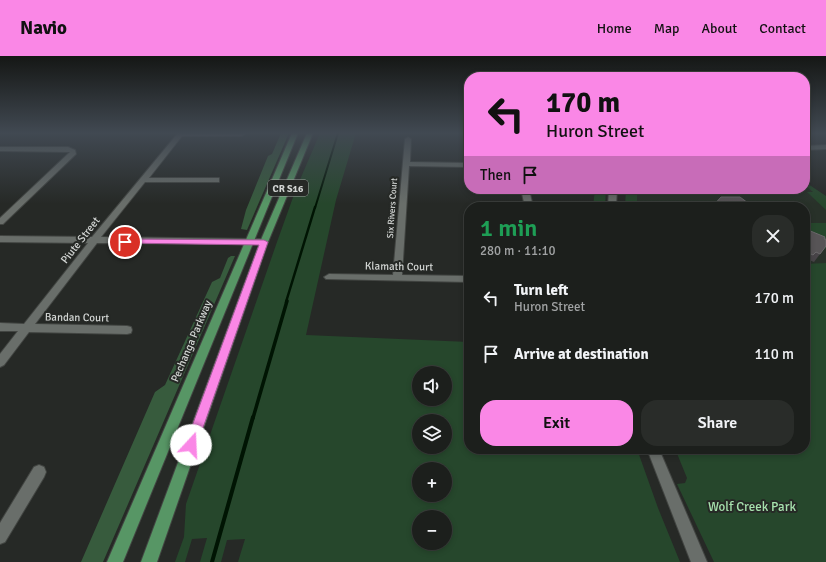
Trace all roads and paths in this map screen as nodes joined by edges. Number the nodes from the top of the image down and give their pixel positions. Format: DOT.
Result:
graph roads {
  1 [pos="70,157"];
  2 [pos="162,157"];
  3 [pos="285,157"];
  4 [pos="300,157"];
  5 [pos="407,157"];
  6 [pos="406,164"];
  7 [pos="464,165"];
  8 [pos="144,180"];
  9 [pos="216,180"];
  10 [pos="0,222"];
  11 [pos="0,240"];
  12 [pos="94,241"];
  13 [pos="250,242"];
  14 [pos="264,242"];
  15 [pos="329,277"];
  16 [pos="397,278"];
  17 [pos="464,279"];
  18 [pos="0,327"];
  19 [pos="27,328"];
  20 [pos="127,330"];
  21 [pos="0,362"];
  22 [pos="655,454"];
  23 [pos="39,472"];
  24 [pos="0,537"];
  25 [pos="115,562"];
  26 [pos="149,562"];
  27 [pos="699,562"];
  1 -- 10 [label="street"];
  2 -- 8 [label="street, Piute Street"];
  3 -- 13 [label="main road, Pechanga Parkway / CR S16"];
  4 -- 14 [label="main road, CR S16"];
  5 -- 6 [label="street, Six Rivers Court"];
  6 -- 7 [label="street"];
  6 -- 16 [label="street, Six Rivers Court"];
  8 -- 9 [label="street"];
  8 -- 12 [label="street, Piute Street"];
  11 -- 12 [label="street"];
  12 -- 13 [label="street"];
  12 -- 19 [label="street, Piute Street"];
  13 -- 14 [label="street"];
  13 -- 25 [label="main road, Pechanga Parkway / CR S16"];
  14 -- 26 [label="main road, CR S16"];
  15 -- 16 [label="street, Klamath Court"];
  16 -- 17 [label="street, Klamath Court"];
  18 -- 19 [label="street, Bandan Court"];
  19 -- 20 [label="street, Bandan Court"];
  19 -- 21 [label="street, Piute Street"];
  22 -- 27 [label="street"];
  23 -- 24 [label="street"];
}
